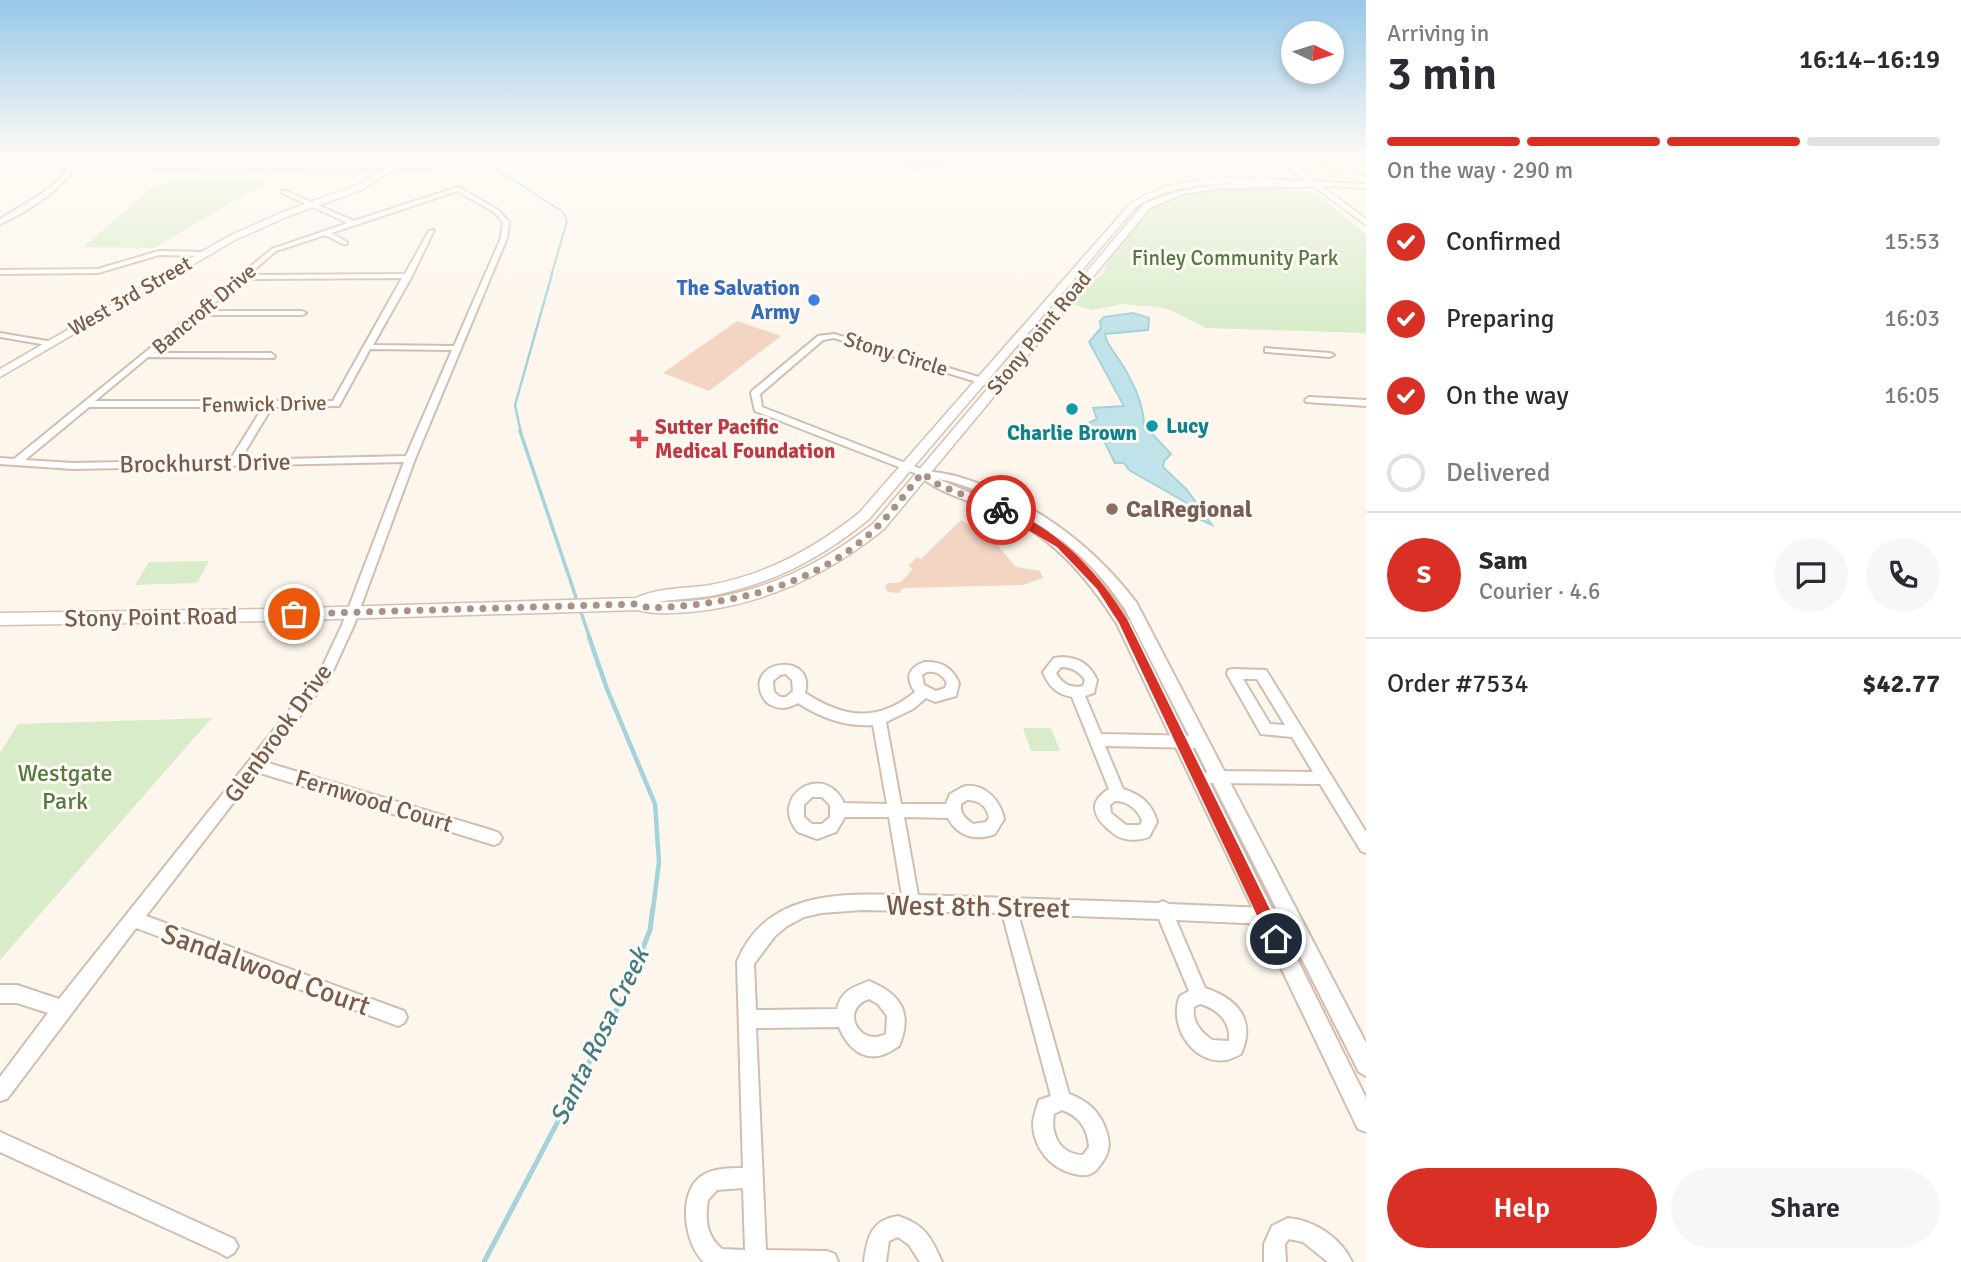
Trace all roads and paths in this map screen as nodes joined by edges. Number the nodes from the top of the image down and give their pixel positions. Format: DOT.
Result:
graph roads {
  1 [pos="274,214"];
  2 [pos="284,214"];
  3 [pos="333,214"];
  4 [pos="382,214"];
  5 [pos="500,214"];
  6 [pos="1125,214"];
  7 [pos="1139,214"];
  8 [pos="354,223"];
  9 [pos="432,231"];
  10 [pos="326,233"];
  11 [pos="345,243"];
  12 [pos="189,253"];
  13 [pos="204,254"];
  14 [pos="0,272"];
  15 [pos="408,276"];
  16 [pos="244,277"];
  17 [pos="201,313"];
  18 [pos="302,313"];
  19 [pos="0,335"];
  20 [pos="42,341"];
  21 [pos="367,347"];
  22 [pos="457,348"];
  23 [pos="1268,350"];
  24 [pos="149,355"];
  25 [pos="1330,355"];
  26 [pos="271,356"];
  27 [pos="0,363"];
  28 [pos="0,374"];
  29 [pos="981,380"];
  30 [pos="996,385"];
  31 [pos="1309,400"];
  32 [pos="1366,403"];
  33 [pos="88,404"];
  34 [pos="269,404"];
  35 [pos="410,459"];
  36 [pos="0,461"];
  37 [pos="16,462"];
  38 [pos="234,462"];
  39 [pos="904,467"];
  40 [pos="925,475"];
  41 [pos="638,604"];
  42 [pos="353,612"];
  43 [pos="0,619"];
  44 [pos="923,693"];
  45 [pos="1077,693"];
  46 [pos="798,696"];
  47 [pos="879,720"];
  48 [pos="1295,731"];
  49 [pos="1096,740"];
  50 [pos="1182,741"];
  51 [pos="1200,742"];
  52 [pos="255,765"];
  53 [pos="1219,776"];
  54 [pos="1200,777"];
  55 [pos="1324,778"];
  56 [pos="1118,794"];
  57 [pos="839,810"];
  58 [pos="895,810"];
  59 [pos="952,811"];
  60 [pos="494,838"];
  61 [pos="1366,845"];
  62 [pos="912,904"];
  63 [pos="1009,905"];
  64 [pos="1164,909"];
  65 [pos="1265,916"];
  66 [pos="1290,918"];
  67 [pos="135,920"];
  68 [pos="0,993"];
  69 [pos="1199,996"];
  70 [pos="62,1009"];
  71 [pos="398,1017"];
  72 [pos="845,1018"];
  73 [pos="748,1019"];
  74 [pos="1366,1065"];
  75 [pos="0,1092"];
  76 [pos="1062,1101"];
  77 [pos="1366,1121"];
  78 [pos="0,1142"];
  79 [pos="753,1178"];
  80 [pos="227,1246"];
  81 [pos="756,1262"];
  82 [pos="827,1262"];
  83 [pos="875,1262"];
  84 [pos="930,1262"];
  85 [pos="1275,1262"];
  86 [pos="1341,1262"];
  1 -- 12 [label="main road, West 3rd Street"];
  2 -- 13 [label="main road, West 3rd Street"];
  3 -- 8 [label="street"];
  4 -- 8 [label="street, Bancroft Drive"];
  5 -- 22 [label="street, Glenbrook Drive"];
  6 -- 29 [label="main road, Stony Point Road"];
  7 -- 30 [label="main road, Stony Point Road"];
  8 -- 10 [label="street, Bancroft Drive"];
  9 -- 15 [label="street, Fenwick Drive"];
  10 -- 11 [label="street"];
  10 -- 16 [label="street, Bancroft Drive"];
  12 -- 13 [label="street"];
  12 -- 14 [label="street"];
  12 -- 20 [label="main road, West 3rd Street"];
  13 -- 20 [label="main road, West 3rd Street"];
  15 -- 16 [label="street"];
  15 -- 21 [label="street, Fenwick Drive"];
  16 -- 17 [label="street, Bancroft Drive"];
  17 -- 18 [label="street"];
  17 -- 24 [label="street, Bancroft Drive"];
  19 -- 20 [label="street"];
  20 -- 27 [label="main road, West 3rd Street"];
  20 -- 28 [label="main road, West 3rd Street"];
  21 -- 22 [label="street"];
  21 -- 34 [label="street, Fenwick Drive"];
  22 -- 35 [label="street, Glenbrook Drive"];
  23 -- 25 [label="street"];
  24 -- 26 [label="street"];
  24 -- 33 [label="street, Bancroft Drive"];
  29 -- 30 [label="street, Stony Circle"];
  29 -- 39 [label="main road, Stony Point Road"];
  29 -- 39 [label="street, Stony Circle"];
  30 -- 40 [label="main road, Stony Point Road"];
  31 -- 32 [label="street"];
  33 -- 34 [label="street, Fenwick Drive"];
  33 -- 37 [label="street, Bancroft Drive"];
  34 -- 38 [label="street"];
  35 -- 38 [label="street, Brockhurst Drive"];
  35 -- 42 [label="street, Glenbrook Drive"];
  36 -- 37 [label="street, Brockhurst Drive"];
  37 -- 38 [label="street, Brockhurst Drive"];
  39 -- 40 [label="street, Stony Circle"];
  39 -- 41 [label="main road, Stony Point Road"];
  40 -- 41 [label="main road, Stony Point Road"];
  40 -- 50 [label="street"];
  40 -- 51 [label="street"];
  41 -- 42 [label="main road, Stony Point Road"];
  42 -- 43 [label="main road, Stony Point Road"];
  42 -- 52 [label="street, Glenbrook Drive"];
  44 -- 47 [label="street"];
  45 -- 49 [label="street"];
  46 -- 47 [label="street"];
  47 -- 58 [label="street"];
  48 -- 48 [label="street"];
  48 -- 55 [label="street"];
  49 -- 50 [label="street"];
  49 -- 56 [label="street"];
  50 -- 51 [label="street"];
  50 -- 54 [label="street"];
  51 -- 53 [label="street"];
  52 -- 60 [label="street, Fernwood Court"];
  52 -- 67 [label="street, Glenbrook Drive"];
  53 -- 54 [label="street"];
  53 -- 55 [label="street"];
  53 -- 66 [label="street"];
  54 -- 65 [label="street"];
  55 -- 61 [label="street"];
  57 -- 58 [label="street"];
  58 -- 59 [label="street"];
  58 -- 62 [label="street"];
  62 -- 63 [label="street, West 8th Street"];
  62 -- 73 [label="street, West 8th Street"];
  63 -- 64 [label="street, West 8th Street"];
  63 -- 76 [label="street"];
  64 -- 65 [label="street, West 8th Street"];
  64 -- 69 [label="street"];
  65 -- 66 [label="street, West 8th Street"];
  65 -- 77 [label="street"];
  66 -- 74 [label="street"];
  67 -- 70 [label="street, Glenbrook Drive"];
  67 -- 71 [label="street, Sandalwood Court"];
  68 -- 70 [label="street"];
  70 -- 75 [label="street, Glenbrook Drive"];
  72 -- 73 [label="street"];
  73 -- 79 [label="street, West 8th Street"];
  78 -- 80 [label="street"];
  79 -- 81 [label="street, West 8th Street"];
  79 -- 81 [label="street"];
  81 -- 82 [label="street"];
  83 -- 84 [label="street"];
  85 -- 86 [label="street"];
}
